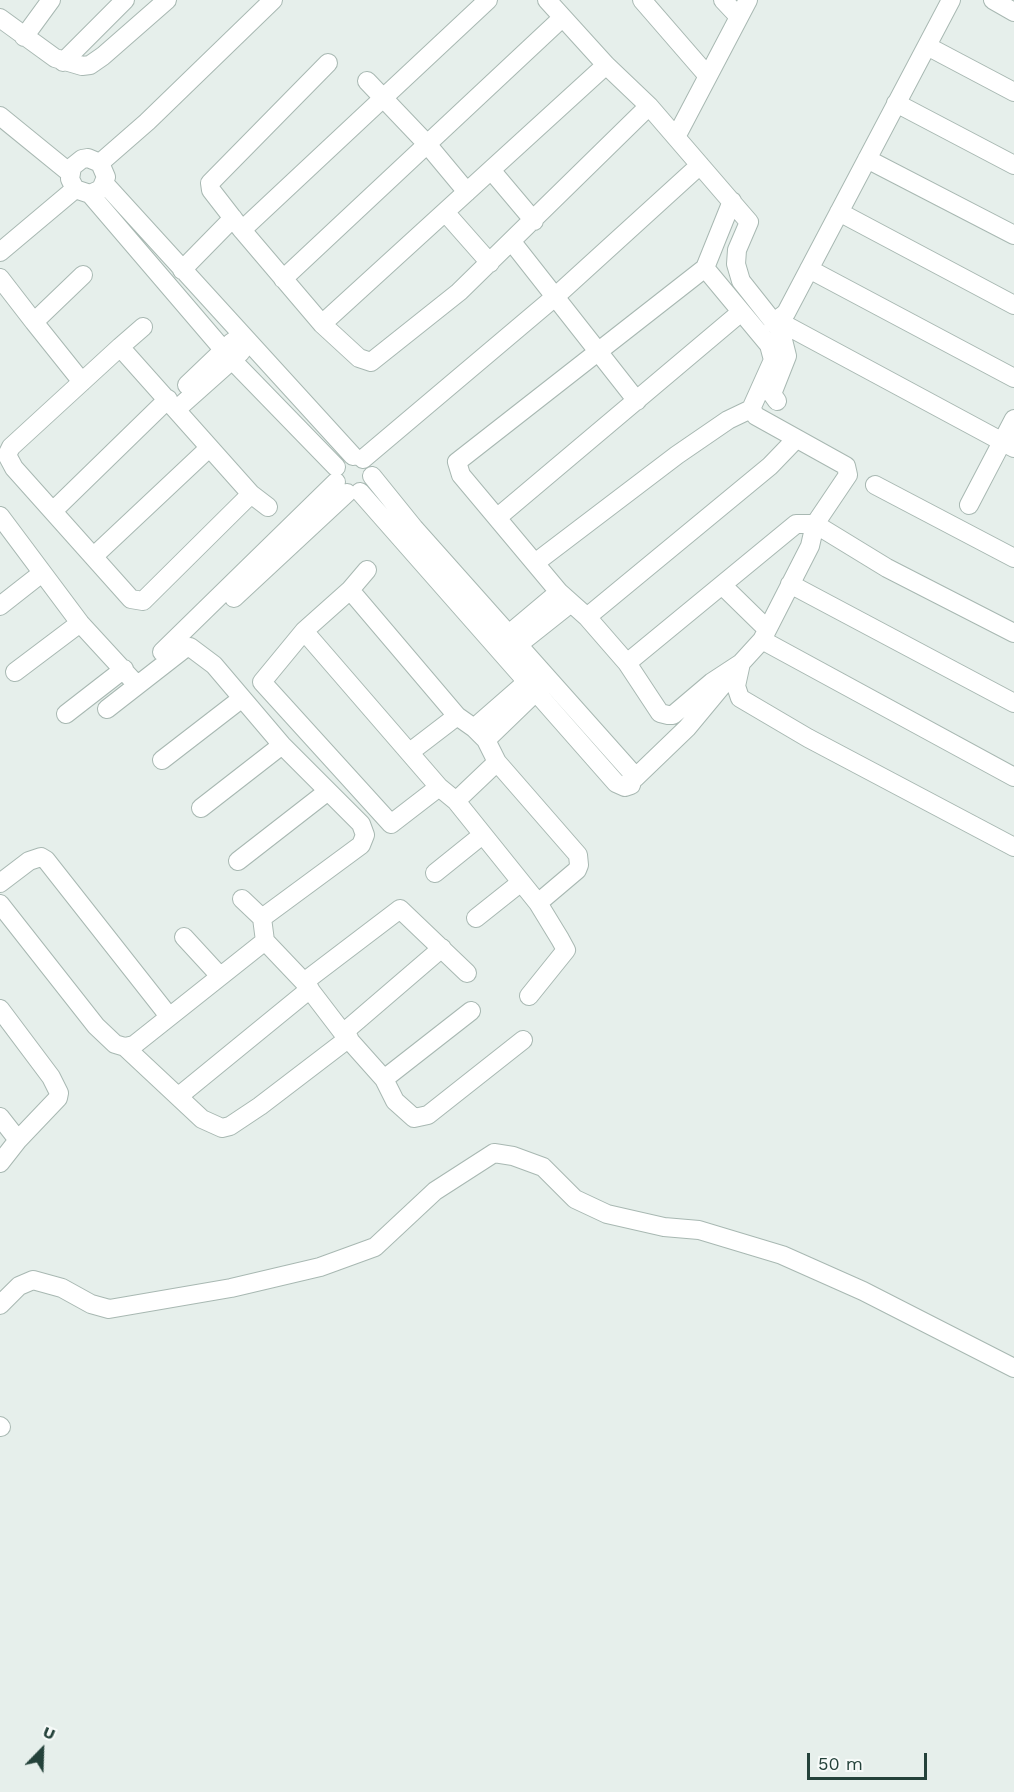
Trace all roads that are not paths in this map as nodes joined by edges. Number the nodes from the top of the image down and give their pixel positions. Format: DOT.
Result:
graph roads {
  1 [pos="51,0"];
  2 [pos="125,0"];
  3 [pos="167,0"];
  4 [pos="273,0"];
  5 [pos="488,0"];
  6 [pos="547,0"];
  7 [pos="642,0"];
  8 [pos="723,0"];
  9 [pos="748,0"];
  10 [pos="951,0"];
  11 [pos="993,0"];
  12 [pos="1014,12"];
  13 [pos="739,17"];
  14 [pos="0,18"];
  15 [pos="562,18"];
  16 [pos="24,37"];
  17 [pos="927,46"];
  18 [pos="63,62"];
  19 [pos="328,63"];
  20 [pos="606,65"];
  21 [pos="708,75"];
  22 [pos="367,81"];
  23 [pos="1014,92"];
  24 [pos="384,98"];
  25 [pos="896,103"];
  26 [pos="649,106"];
  27 [pos="0,116"];
  28 [pos="675,137"];
  29 [pos="427,144"];
  30 [pos="867,159"];
  31 [pos="100,163"];
  32 [pos="700,165"];
  33 [pos="1014,165"];
  34 [pos="491,170"];
  35 [pos="85,185"];
  36 [pos="467,192"];
  37 [pos="732,201"];
  38 [pos="445,212"];
  39 [pos="839,212"];
  40 [pos="534,221"];
  41 [pos="238,224"];
  42 [pos="1014,235"];
  43 [pos="512,242"];
  44 [pos="0,252"];
  45 [pos="490,263"];
  46 [pos="705,268"];
  47 [pos="809,269"];
  48 [pos="182,270"];
  49 [pos="83,275"];
  50 [pos="0,278"];
  51 [pos="283,279"];
  52 [pos="556,296"];
  53 [pos="1014,305"];
  54 [pos="734,318"];
  55 [pos="34,322"];
  56 [pos="775,322"];
  57 [pos="322,324"];
  58 [pos="142,327"];
  59 [pos="245,339"];
  60 [pos="120,347"];
  61 [pos="598,353"];
  62 [pos="227,355"];
  63 [pos="1014,378"];
  64 [pos="82,382"];
  65 [pos="637,401"];
  66 [pos="777,401"];
  67 [pos="172,403"];
  68 [pos="751,408"];
  69 [pos="1014,419"];
  70 [pos="796,439"];
  71 [pos="1008,445"];
  72 [pos="209,448"];
  73 [pos="358,457"];
  74 [pos="372,476"];
  75 [pos="345,484"];
  76 [pos="874,485"];
  77 [pos="251,494"];
  78 [pos="969,505"];
  79 [pos="268,507"];
  80 [pos="53,511"];
  81 [pos="498,517"];
  82 [pos="2,523"];
  83 [pos="815,524"];
  84 [pos="94,556"];
  85 [pos="1014,558"];
  86 [pos="535,563"];
  87 [pos="367,570"];
  88 [pos="42,573"];
  89 [pos="790,584"];
  90 [pos="722,585"];
  91 [pos="350,590"];
  92 [pos="565,597"];
  93 [pos="230,601"];
  94 [pos="0,606"];
  95 [pos="587,617"];
  96 [pos="80,623"];
  97 [pos="304,631"];
  98 [pos="1014,633"];
  99 [pos="764,634"];
  100 [pos="514,640"];
  101 [pos="162,652"];
  102 [pos="627,663"];
  103 [pos="741,663"];
  104 [pos="124,669"];
  105 [pos="15,672"];
  106 [pos="538,680"];
  107 [pos="137,684"];
  108 [pos="241,699"];
  109 [pos="1014,703"];
  110 [pos="107,709"];
  111 [pos="66,714"];
  112 [pos="457,716"];
  113 [pos="480,734"];
  114 [pos="282,745"];
  115 [pos="410,752"];
  116 [pos="162,760"];
  117 [pos="497,762"];
  118 [pos="1014,777"];
  119 [pos="439,787"];
  120 [pos="328,791"];
  121 [pos="456,801"];
  122 [pos="201,808"];
  123 [pos="482,836"];
  124 [pos="1014,847"];
  125 [pos="238,861"];
  126 [pos="435,873"];
  127 [pos="520,883"];
  128 [pos="0,884"];
  129 [pos="242,899"];
  130 [pos="538,903"];
  131 [pos="0,904"];
  132 [pos="262,918"];
  133 [pos="476,918"];
  134 [pos="184,937"];
  135 [pos="266,941"];
  136 [pos="442,948"];
  137 [pos="467,973"];
  138 [pos="219,975"];
  139 [pos="307,985"];
  140 [pos="529,996"];
  141 [pos="0,1009"];
  142 [pos="471,1011"];
  143 [pos="168,1016"];
  144 [pos="346,1035"];
  145 [pos="523,1040"];
  146 [pos="125,1047"];
  147 [pos="384,1079"];
  148 [pos="179,1095"];
  149 [pos="0,1117"];
  150 [pos="18,1140"];
  151 [pos="510,1140"];
  152 [pos="530,1161"];
  153 [pos="0,1162"];
  154 [pos="0,1305"];
  155 [pos="1014,1368"];
  1 -- 16 [label="street"];
  2 -- 18 [label="street"];
  3 -- 18 [label="street"];
  4 -- 31 [label="street"];
  5 -- 24 [label="street"];
  6 -- 15 [label="street"];
  7 -- 21 [label="street"];
  8 -- 13 [label="street"];
  9 -- 13 [label="street"];
  10 -- 17 [label="street"];
  11 -- 12 [label="street"];
  13 -- 21 [label="street"];
  14 -- 16 [label="street"];
  15 -- 20 [label="street"];
  15 -- 29 [label="street"];
  16 -- 18 [label="street"];
  17 -- 23 [label="street"];
  17 -- 25 [label="street"];
  19 -- 41 [label="street"];
  20 -- 26 [label="street"];
  20 -- 34 [label="street"];
  21 -- 28 [label="street"];
  22 -- 24 [label="street"];
  24 -- 29 [label="street"];
  24 -- 41 [label="street"];
  25 -- 30 [label="street"];
  25 -- 33 [label="street"];
  26 -- 28 [label="street"];
  26 -- 40 [label="street"];
  27 -- 35 [label="street"];
  28 -- 32 [label="street"];
  29 -- 36 [label="street"];
  29 -- 51 [label="street"];
  30 -- 39 [label="street"];
  30 -- 42 [label="street"];
  31 -- 35 [label="street"];
  31 -- 35 [label="street"];
  32 -- 37 [label="street"];
  32 -- 52 [label="street"];
  34 -- 36 [label="street"];
  34 -- 40 [label="street"];
  35 -- 44 [label="street"];
  35 -- 48 [label="street"];
  35 -- 62 [label="street"];
  36 -- 38 [label="street"];
  37 -- 46 [label="street"];
  37 -- 56 [label="street"];
  38 -- 45 [label="street"];
  38 -- 57 [label="street"];
  39 -- 47 [label="street"];
  39 -- 53 [label="street"];
  40 -- 43 [label="street"];
  41 -- 48 [label="street"];
  41 -- 51 [label="street"];
  43 -- 45 [label="street"];
  43 -- 52 [label="street"];
  45 -- 57 [label="street"];
  46 -- 61 [label="street"];
  46 -- 68 [label="street"];
  47 -- 56 [label="street"];
  47 -- 63 [label="street"];
  48 -- 59 [label="street"];
  49 -- 55 [label="street"];
  50 -- 55 [label="street"];
  51 -- 57 [label="street"];
  52 -- 61 [label="street"];
  52 -- 73 [label="street"];
  54 -- 65 [label="street"];
  55 -- 64 [label="street"];
  56 -- 66 [label="street"];
  56 -- 71 [label="street"];
  58 -- 60 [label="street"];
  59 -- 62 [label="street"];
  59 -- 73 [label="street"];
  60 -- 64 [label="street"];
  60 -- 67 [label="street"];
  61 -- 65 [label="street"];
  61 -- 81 [label="street"];
  62 -- 67 [label="street"];
  62 -- 75 [label="street"];
  64 -- 80 [label="street"];
  65 -- 81 [label="street"];
  67 -- 72 [label="street"];
  67 -- 80 [label="street"];
  68 -- 70 [label="street"];
  68 -- 86 [label="street"];
  69 -- 71 [label="street"];
  70 -- 83 [label="street"];
  70 -- 95 [label="street"];
  71 -- 78 [label="street"];
  72 -- 77 [label="street"];
  72 -- 84 [label="street"];
  73 -- 74 [label="street"];
  73 -- 75 [label="street"];
  74 -- 75 [label="street"];
  74 -- 100 [label="street"];
  75 -- 93 [label="street"];
  75 -- 101 [label="street"];
  75 -- 106 [label="street"];
  76 -- 85 [label="street"];
  77 -- 79 [label="street"];
  77 -- 84 [label="street"];
  80 -- 84 [label="street"];
  81 -- 86 [label="street"];
  82 -- 88 [label="street"];
  83 -- 89 [label="street"];
  83 -- 90 [label="street"];
  83 -- 98 [label="street"];
  86 -- 92 [label="street"];
  87 -- 91 [label="street"];
  88 -- 94 [label="street"];
  88 -- 96 [label="street"];
  89 -- 99 [label="street"];
  89 -- 109 [label="street"];
  90 -- 99 [label="street"];
  90 -- 102 [label="street"];
  91 -- 97 [label="street"];
  91 -- 112 [label="street"];
  92 -- 95 [label="street"];
  92 -- 100 [label="street"];
  95 -- 102 [label="street"];
  96 -- 104 [label="street"];
  96 -- 105 [label="street"];
  97 -- 115 [label="street"];
  97 -- 119 [label="street"];
  99 -- 103 [label="street"];
  99 -- 118 [label="street"];
  100 -- 106 [label="street"];
  102 -- 103 [label="street"];
  103 -- 106 [label="street"];
  103 -- 124 [label="street"];
  104 -- 107 [label="street"];
  104 -- 111 [label="street"];
  106 -- 113 [label="street"];
  107 -- 108 [label="street"];
  107 -- 110 [label="street"];
  108 -- 114 [label="street"];
  108 -- 116 [label="street"];
  112 -- 113 [label="street"];
  112 -- 115 [label="street"];
  113 -- 117 [label="street"];
  114 -- 120 [label="street"];
  114 -- 122 [label="street"];
  115 -- 119 [label="street"];
  117 -- 121 [label="street"];
  117 -- 130 [label="street"];
  119 -- 121 [label="street"];
  120 -- 125 [label="street"];
  120 -- 132 [label="street"];
  121 -- 123 [label="street"];
  123 -- 126 [label="street"];
  123 -- 127 [label="street"];
  127 -- 130 [label="street"];
  127 -- 133 [label="street"];
  128 -- 143 [label="street"];
  129 -- 132 [label="street"];
  130 -- 140 [label="street"];
  131 -- 146 [label="street"];
  132 -- 135 [label="street"];
  134 -- 138 [label="street"];
  135 -- 138 [label="street"];
  135 -- 139 [label="street"];
  136 -- 137 [label="street"];
  136 -- 139 [label="street"];
  136 -- 144 [label="street"];
  138 -- 143 [label="street"];
  139 -- 144 [label="street"];
  139 -- 148 [label="street"];
  141 -- 150 [label="street"];
  142 -- 147 [label="street"];
  143 -- 146 [label="street"];
  144 -- 147 [label="street"];
  144 -- 148 [label="street"];
  145 -- 147 [label="street"];
  146 -- 148 [label="street"];
  149 -- 150 [label="street"];
  150 -- 153 [label="street"];
  151 -- 152 [label="street"];
  152 -- 154 [label="street"];
  152 -- 155 [label="street"];
}
